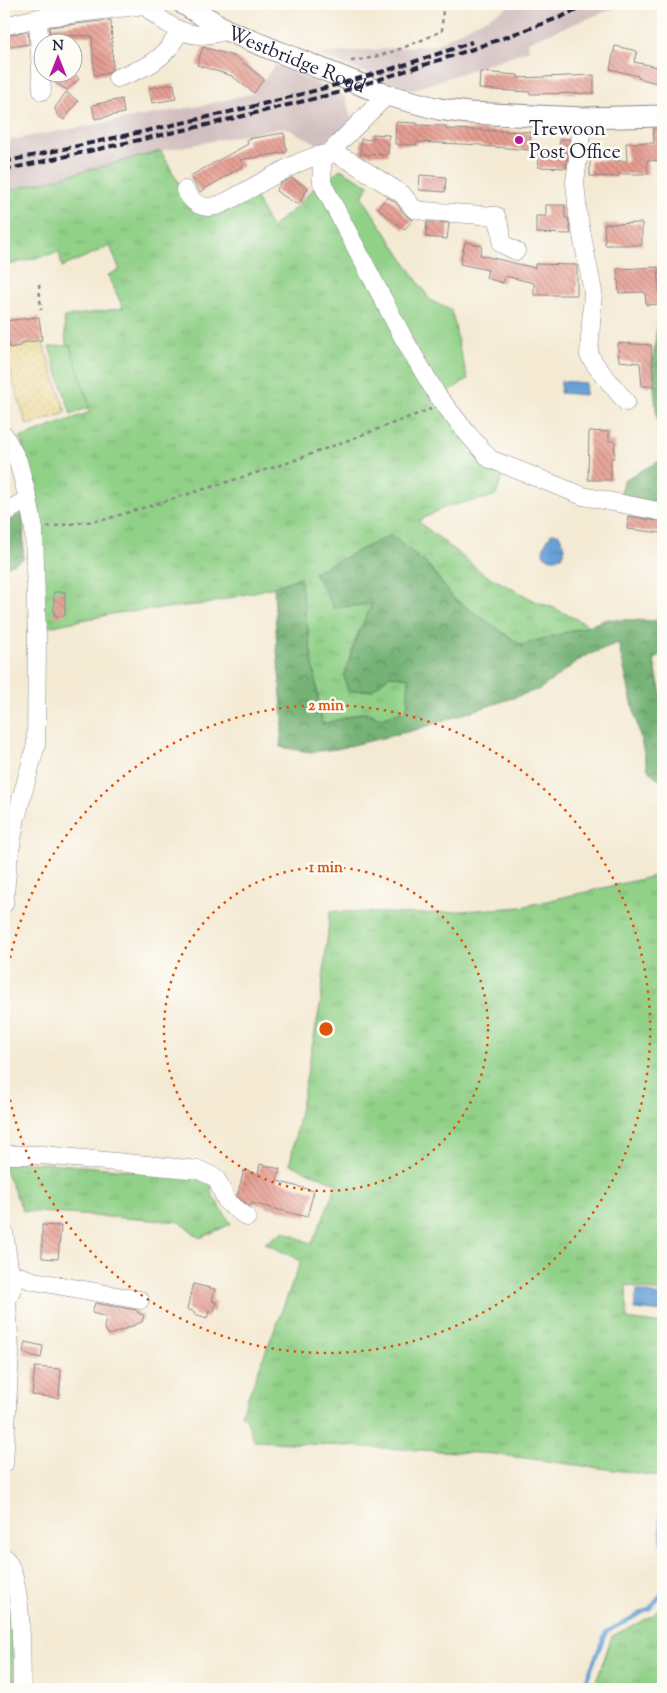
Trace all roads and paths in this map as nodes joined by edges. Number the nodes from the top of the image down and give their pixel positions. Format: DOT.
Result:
graph roads {
  1 [pos="143,4"];
  2 [pos="184,4"];
  3 [pos="443,4"];
  4 [pos="38,18"];
  5 [pos="4,26"];
  6 [pos="226,30"];
  7 [pos="179,31"];
  8 [pos="350,62"];
  9 [pos="117,78"];
  10 [pos="42,91"];
  11 [pos="387,95"];
  12 [pos="663,116"];
  13 [pos="584,118"];
  14 [pos="333,149"];
  15 [pos="185,190"];
  16 [pos="516,251"];
  17 [pos="39,284"];
  18 [pos="41,310"];
  19 [pos="626,402"];
  20 [pos="444,404"];
  21 [pos="4,435"];
  22 [pos="28,499"];
  23 [pos="4,512"];
  24 [pos="663,512"];
  25 [pos="47,527"];
  26 [pos="4,904"];
  27 [pos="4,1155"];
  28 [pos="247,1217"];
  29 [pos="4,1232"];
  30 [pos="10,1273"];
  31 [pos="140,1300"];
  32 [pos="4,1464"];
  33 [pos="4,1557"];
  34 [pos="22,1689"];
  1 -- 4 [label="street"];
  1 -- 7 [label="street"];
  2 -- 6 [label="main road, Westbridge Road"];
  3 -- 8 [label="path"];
  4 -- 5 [label="street"];
  4 -- 10 [label="street"];
  6 -- 7 [label="street"];
  6 -- 11 [label="main road, Westbridge Road"];
  7 -- 9 [label="street"];
  11 -- 13 [label="main road, Westbridge Road"];
  11 -- 14 [label="street"];
  12 -- 13 [label="main road, Westbridge Road"];
  13 -- 19 [label="street"];
  14 -- 15 [label="street"];
  14 -- 16 [label="street"];
  14 -- 20 [label="street"];
  17 -- 18 [label="path"];
  20 -- 24 [label="street"];
  20 -- 25 [label="path"];
  21 -- 22 [label="street"];
  22 -- 23 [label="street"];
  22 -- 26 [label="street"];
  27 -- 28 [label="street"];
  29 -- 30 [label="street"];
  30 -- 31 [label="street"];
  30 -- 32 [label="street"];
  33 -- 34 [label="street"];
}
